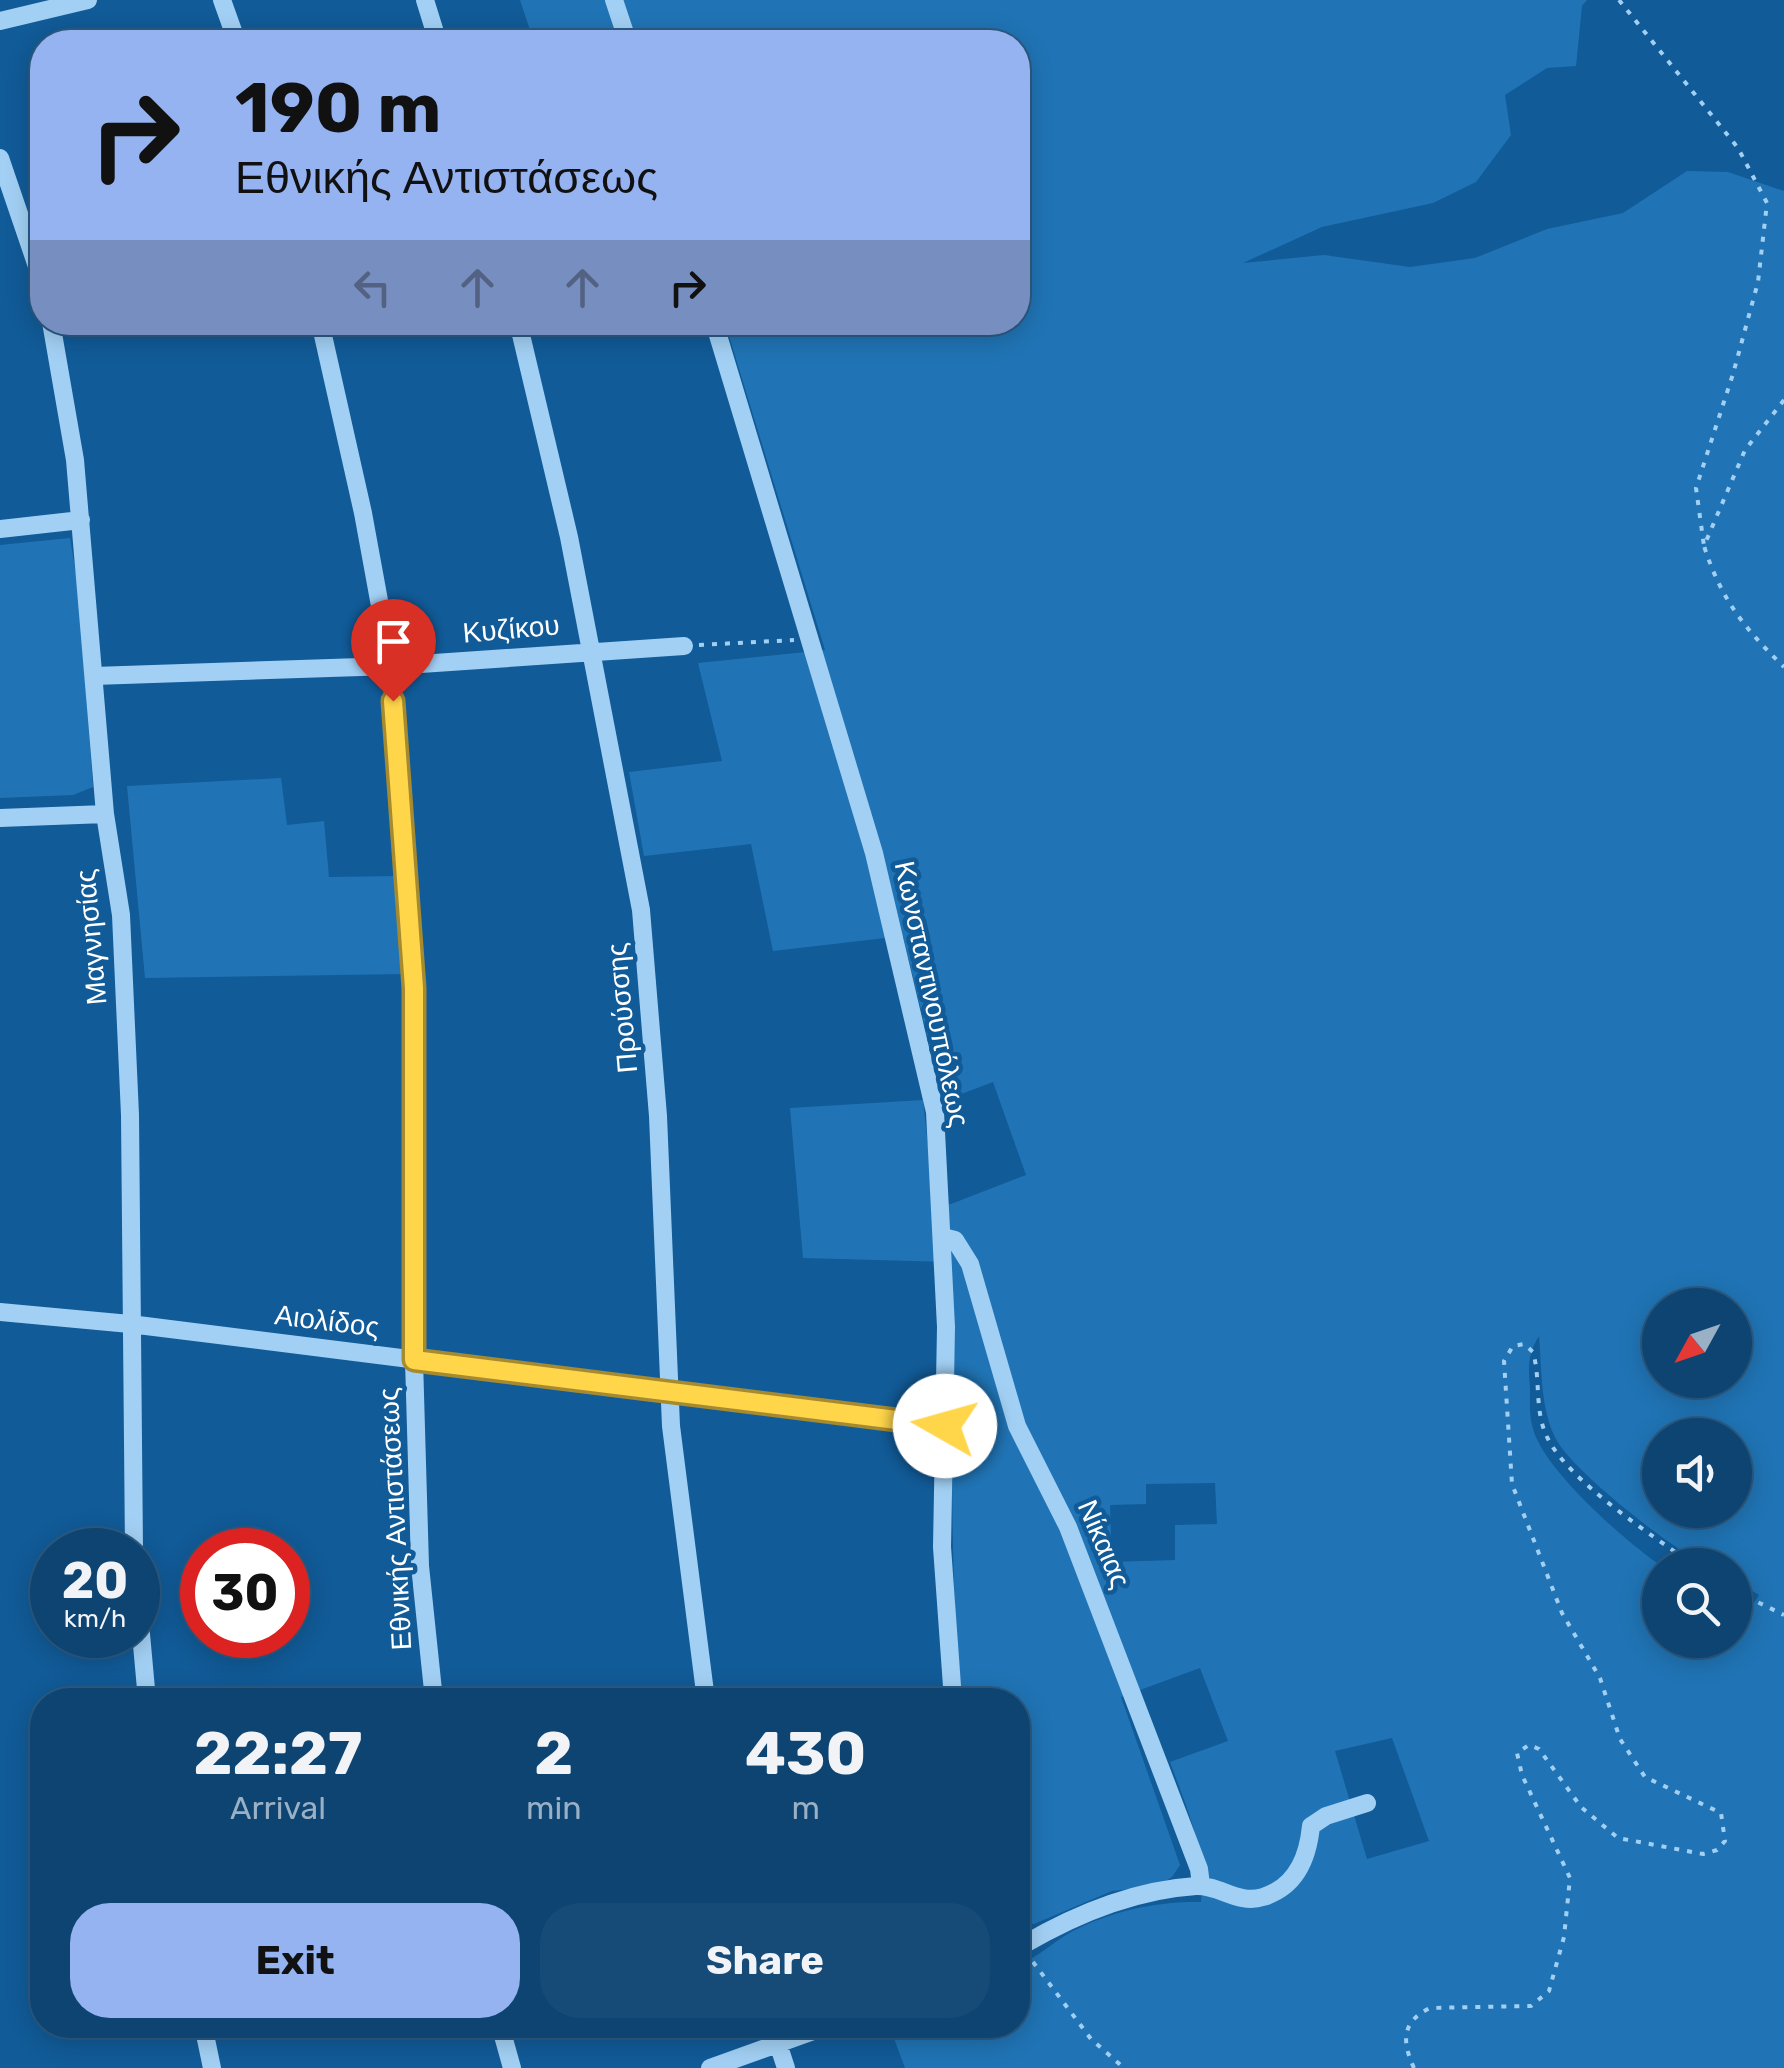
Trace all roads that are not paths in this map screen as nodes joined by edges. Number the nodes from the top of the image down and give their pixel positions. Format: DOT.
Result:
graph roads {
  1 [pos="88,0"];
  2 [pos="222,0"];
  3 [pos="424,0"];
  4 [pos="614,0"];
  5 [pos="0,21"];
  6 [pos="232,30"];
  7 [pos="434,30"];
  8 [pos="624,30"];
  9 [pos="0,158"];
  10 [pos="30,245"];
  11 [pos="53,335"];
  12 [pos="323,335"];
  13 [pos="521,335"];
  14 [pos="718,335"];
  15 [pos="82,520"];
  16 [pos="0,529"];
  17 [pos="684,646"];
  18 [pos="592,650"];
  19 [pos="391,666"];
  20 [pos="94,676"];
  21 [pos="105,814"];
  22 [pos="0,818"];
  23 [pos="943,1237"];
  24 [pos="0,1312"];
  25 [pos="130,1324"];
  26 [pos="414,1360"];
  27 [pos="668,1392"];
  28 [pos="945,1426"];
  29 [pos="134,1528"];
  30 [pos="143,1658"];
  31 [pos="146,1688"];
  32 [pos="433,1688"];
  33 [pos="704,1688"];
  34 [pos="952,1688"];
  35 [pos="1367,1803"];
  36 [pos="1201,1886"];
  37 [pos="1030,1942"];
  38 [pos="206,2038"];
  39 [pos="504,2038"];
  40 [pos="767,2038"];
  41 [pos="776,2038"];
  42 [pos="212,2068"];
  43 [pos="512,2068"];
  44 [pos="710,2068"];
  45 [pos="786,2068"];
  1 -- 5 [label="street"];
  2 -- 6 [label="street"];
  3 -- 7 [label="street"];
  4 -- 8 [label="street"];
  9 -- 10 [label="street"];
  11 -- 15 [label="street, Μαγνησίας"];
  12 -- 19 [label="street, Εθνικής Αντιστάσεως"];
  13 -- 18 [label="street, Προύσσης"];
  14 -- 23 [label="street, Κωνσταντινουπόλεως"];
  15 -- 16 [label="street"];
  15 -- 20 [label="street, Μαγνησίας"];
  17 -- 18 [label="street, Κυζίκου"];
  18 -- 19 [label="street, Κυζίκου"];
  18 -- 27 [label="street, Προύσσης"];
  19 -- 20 [label="street, Κυζίκου"];
  19 -- 26 [label="street, Εθνικής Αντιστάσεως"];
  20 -- 21 [label="street, Μαγνησίας"];
  21 -- 22 [label="street"];
  21 -- 25 [label="street, Μαγνησίας"];
  23 -- 28 [label="street, Κωνσταντινουπόλεως"];
  23 -- 36 [label="street, Νίκαιας"];
  24 -- 25 [label="street, Αιολίδος"];
  25 -- 26 [label="street, Αιολίδος"];
  25 -- 29 [label="street, Μαγνησίας"];
  26 -- 27 [label="street, Αιολίδος"];
  26 -- 32 [label="street, Εθνικής Αντιστάσεως"];
  27 -- 28 [label="street, Αιολίδος"];
  27 -- 33 [label="street, Προύσσης"];
  28 -- 34 [label="street, Κωνσταντινουπόλεως"];
  30 -- 31 [label="street"];
  35 -- 36 [label="street"];
  36 -- 37 [label="street"];
  38 -- 42 [label="street"];
  39 -- 43 [label="street"];
  40 -- 44 [label="street"];
  41 -- 45 [label="street"];
}
